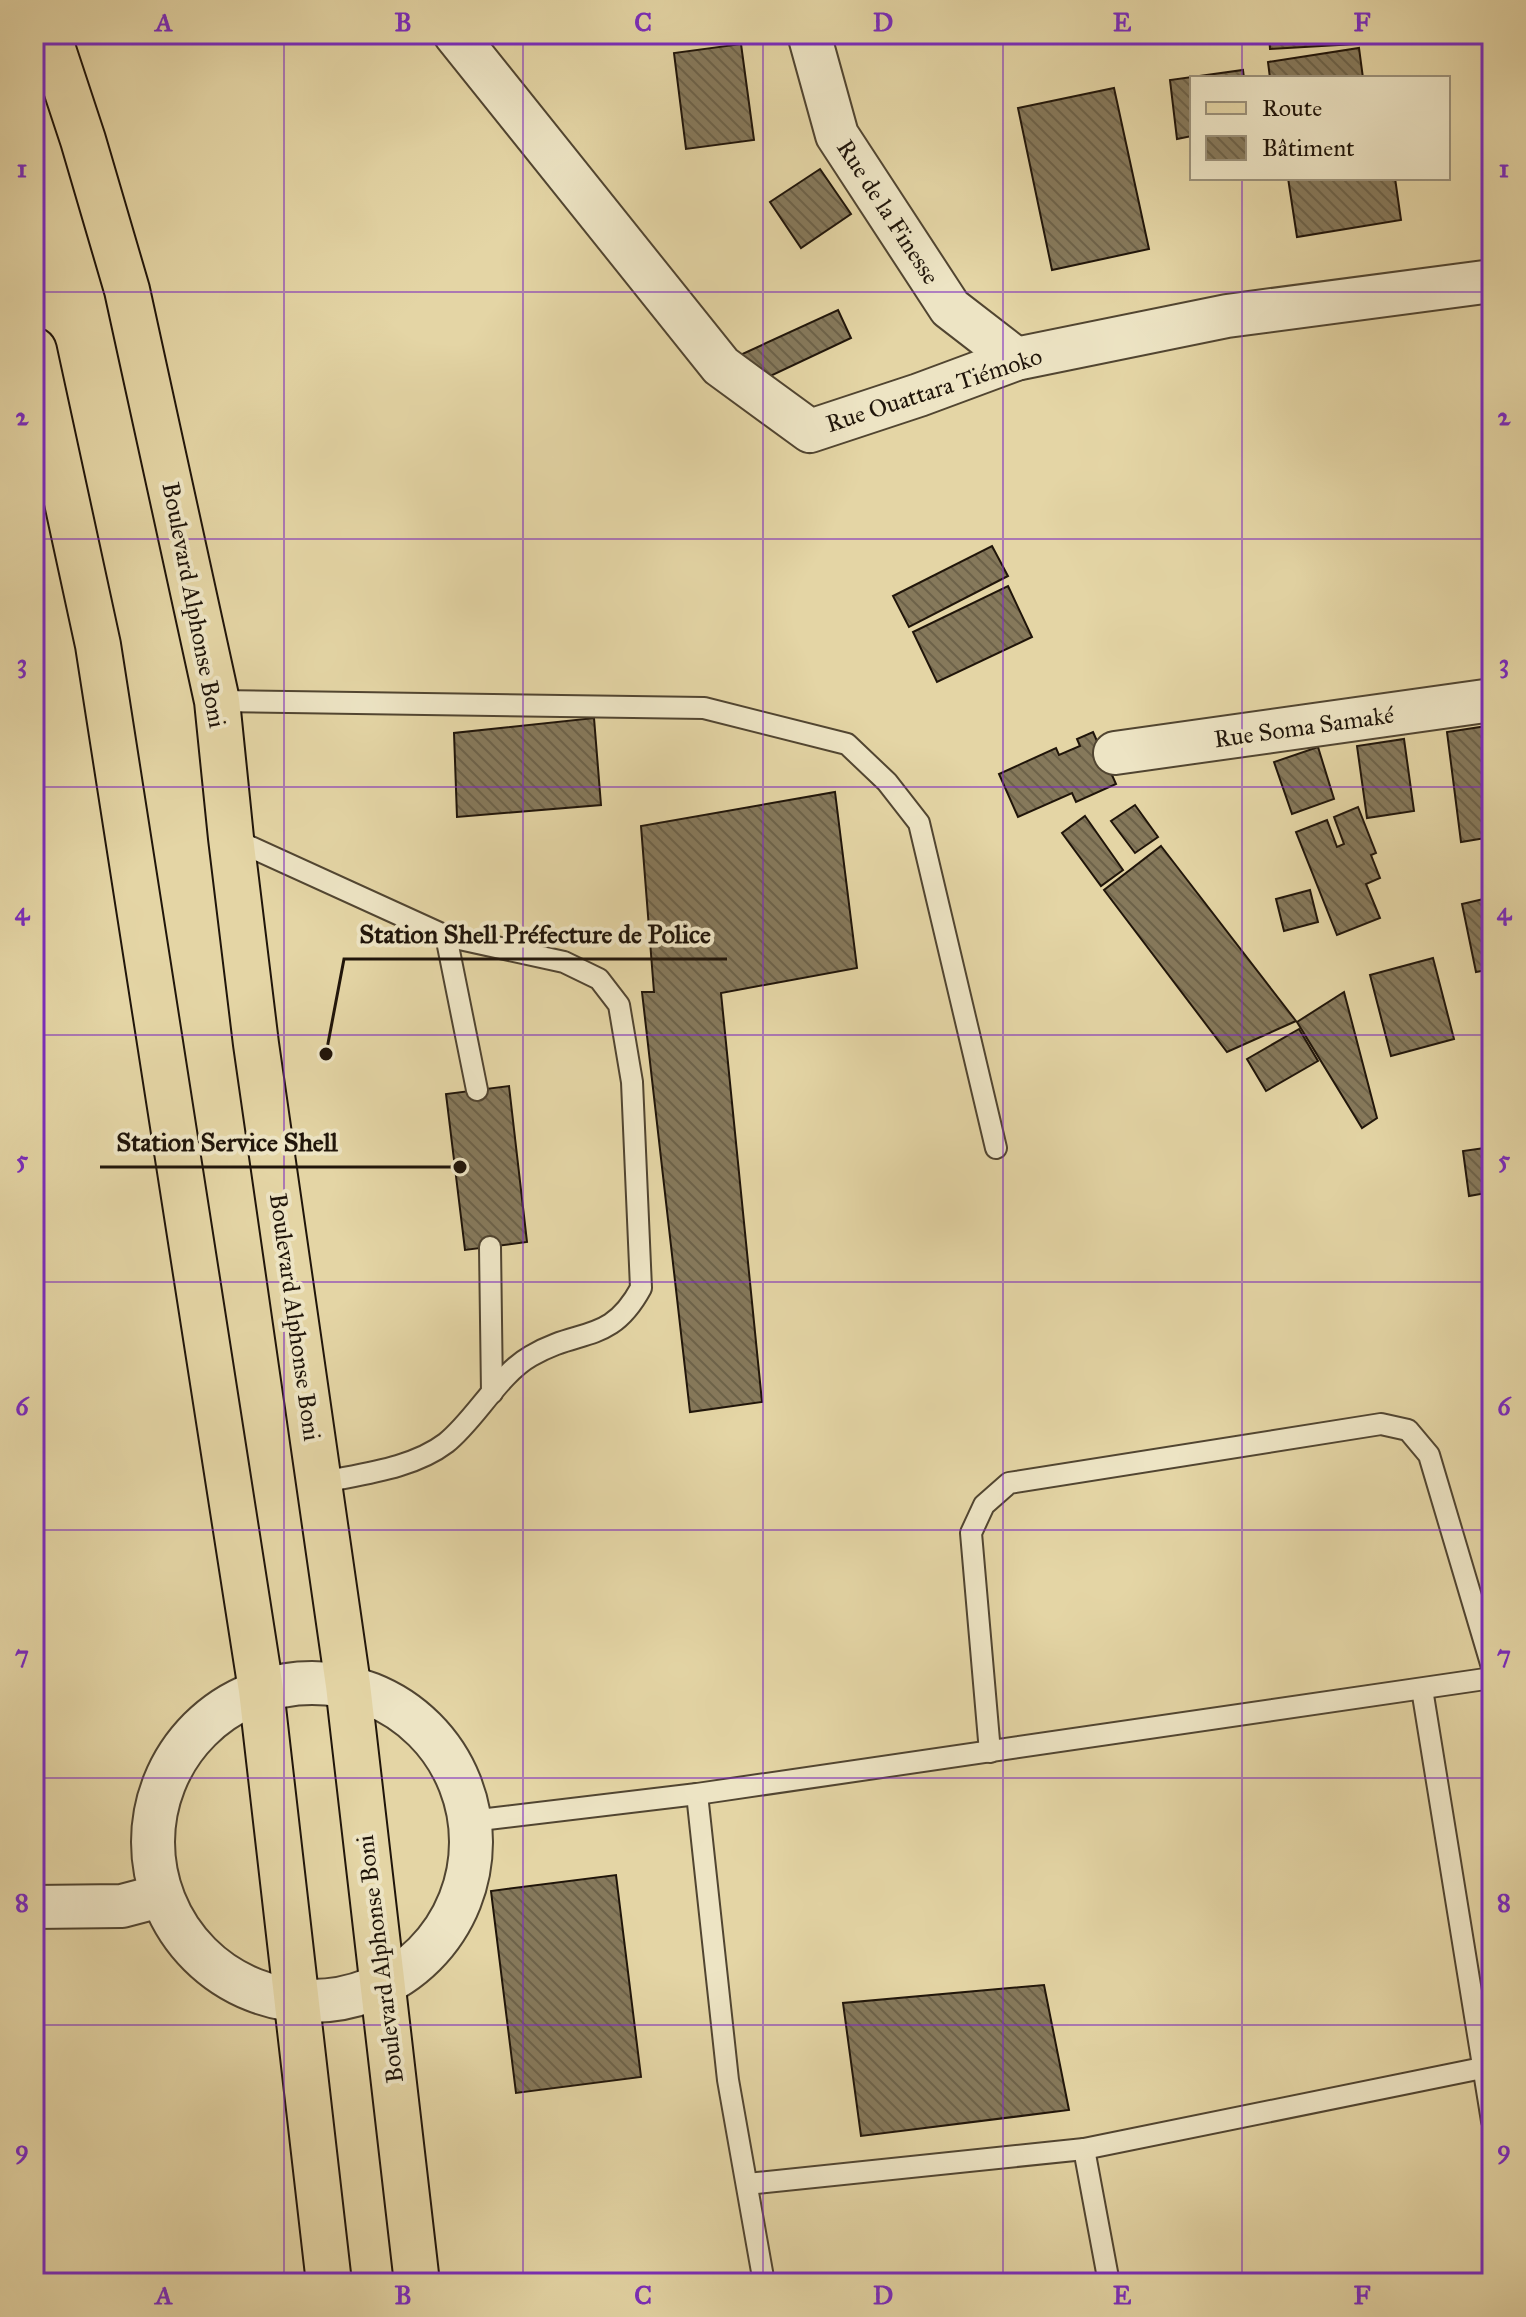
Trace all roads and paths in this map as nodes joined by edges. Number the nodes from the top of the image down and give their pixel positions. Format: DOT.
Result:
graph roads {
  1 [pos="48,34"];
  2 [pos="455,34"];
  3 [pos="809,34"];
  4 [pos="1492,281"];
  5 [pos="34,350"];
  6 [pos="1016,359"];
  7 [pos="1492,700"];
  8 [pos="217,701"];
  9 [pos="1115,753"];
  10 [pos="231,838"];
  11 [pos="446,936"];
  12 [pos="477,1090"];
  13 [pos="996,1148"];
  14 [pos="490,1247"];
  15 [pos="492,1393"];
  16 [pos="319,1483"];
  17 [pos="1492,1667"];
  18 [pos="1492,1678"];
  19 [pos="348,1685"];
  20 [pos="1422,1689"];
  21 [pos="261,1690"];
  22 [pos="990,1752"];
  23 [pos="697,1794"];
  24 [pos="471,1821"];
  25 [pos="160,1896"];
  26 [pos="34,1907"];
  27 [pos="383,1985"];
  28 [pos="296,2001"];
  29 [pos="1487,2067"];
  30 [pos="1492,2121"];
  31 [pos="1084,2149"];
  32 [pos="747,2184"];
  33 [pos="329,2283"];
  34 [pos="417,2283"];
  35 [pos="764,2283"];
  36 [pos="1109,2283"];
  1 -- 8 [label="main road, Boulevard Alphonse Boni"];
  2 -- 6 [label="street, Rue Ouattara Tiémoko"];
  3 -- 6 [label="street, Rue de la Finesse"];
  4 -- 6 [label="street, Rue Ouattara Tiémoko"];
  5 -- 21 [label="main road"];
  7 -- 9 [label="street, Rue Soma Samaké"];
  8 -- 10 [label="main road, Boulevard Alphonse Boni"];
  8 -- 13 [label="lane"];
  10 -- 11 [label="lane"];
  10 -- 16 [label="main road, Boulevard Alphonse Boni"];
  11 -- 12 [label="lane"];
  11 -- 15 [label="lane"];
  14 -- 15 [label="lane"];
  15 -- 16 [label="lane"];
  16 -- 19 [label="main road, Boulevard Alphonse Boni"];
  17 -- 22 [label="lane"];
  18 -- 20 [label="lane"];
  19 -- 21 [label="street"];
  19 -- 24 [label="street"];
  19 -- 27 [label="main road, Boulevard Alphonse Boni"];
  20 -- 22 [label="lane"];
  20 -- 29 [label="lane"];
  21 -- 25 [label="street"];
  21 -- 28 [label="main road"];
  22 -- 23 [label="lane"];
  23 -- 24 [label="lane"];
  23 -- 32 [label="lane"];
  24 -- 27 [label="street"];
  25 -- 26 [label="street"];
  25 -- 28 [label="street"];
  27 -- 28 [label="street"];
  27 -- 34 [label="main road, Boulevard Alphonse Boni"];
  28 -- 33 [label="main road"];
  29 -- 30 [label="lane"];
  29 -- 31 [label="lane"];
  31 -- 32 [label="lane"];
  31 -- 36 [label="lane"];
  32 -- 35 [label="lane"];
}
